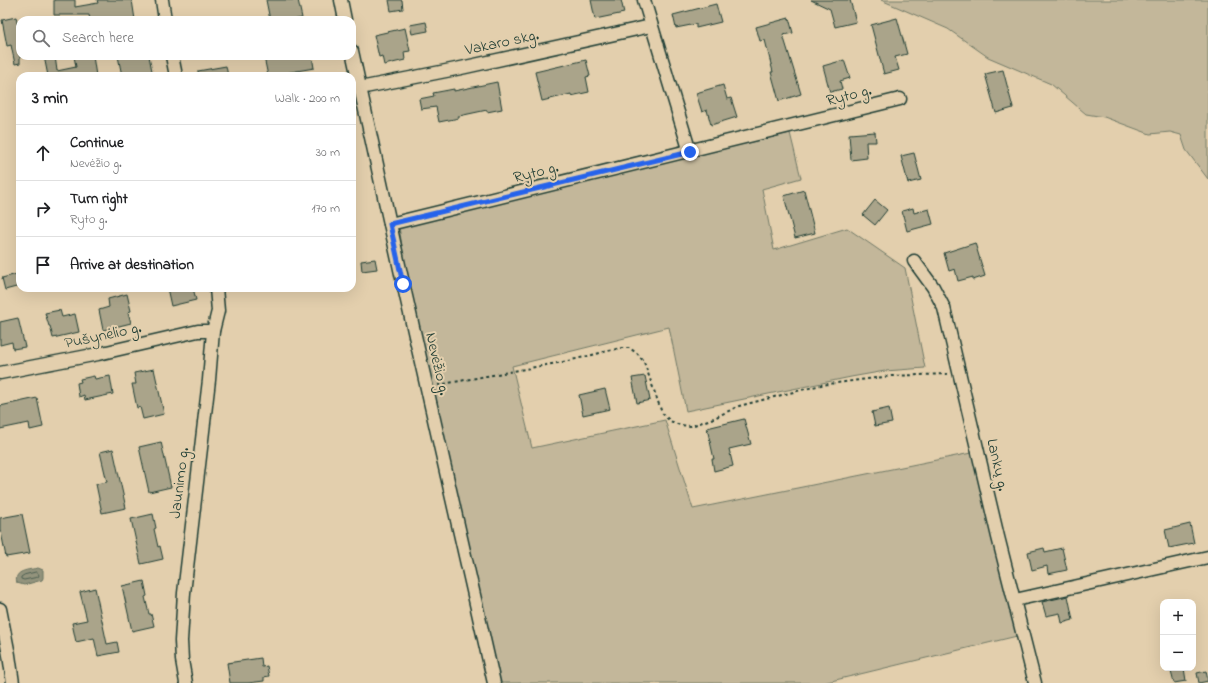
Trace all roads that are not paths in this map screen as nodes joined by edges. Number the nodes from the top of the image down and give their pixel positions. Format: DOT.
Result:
graph roads {
  1 [pos="162,0"];
  2 [pos="341,0"];
  3 [pos="644,0"];
  4 [pos="164,16"];
  5 [pos="344,16"];
  6 [pos="651,26"];
  7 [pos="173,60"];
  8 [pos="354,60"];
  9 [pos="175,72"];
  10 [pos="360,88"];
  11 [pos="900,99"];
  12 [pos="690,152"];
  13 [pos="390,224"];
  14 [pos="914,261"];
  15 [pos="216,292"];
  16 [pos="213,331"];
  17 [pos="0,374"];
  18 [pos="1208,557"];
  19 [pos="1015,600"];
  20 [pos="0,609"];
  21 [pos="13,683"];
  22 [pos="186,683"];
  23 [pos="494,683"];
  24 [pos="1035,683"];
  1 -- 4 [label="street"];
  2 -- 5 [label="street"];
  3 -- 6 [label="street"];
  6 -- 10 [label="street, Vakaro skg."];
  6 -- 12 [label="street"];
  7 -- 9 [label="street"];
  8 -- 10 [label="street, Nevėžio g."];
  10 -- 13 [label="street, Nevėžio g."];
  11 -- 12 [label="street, Ryto g."];
  12 -- 13 [label="street, Ryto g."];
  13 -- 23 [label="street, Nevėžio g."];
  14 -- 19 [label="street, Lankų g."];
  15 -- 16 [label="street, Jaunimo g."];
  16 -- 17 [label="street, Pušynėlio g."];
  16 -- 22 [label="street, Jaunimo g."];
  18 -- 19 [label="street"];
  19 -- 24 [label="street, Lankų g."];
  20 -- 21 [label="street"];
}
